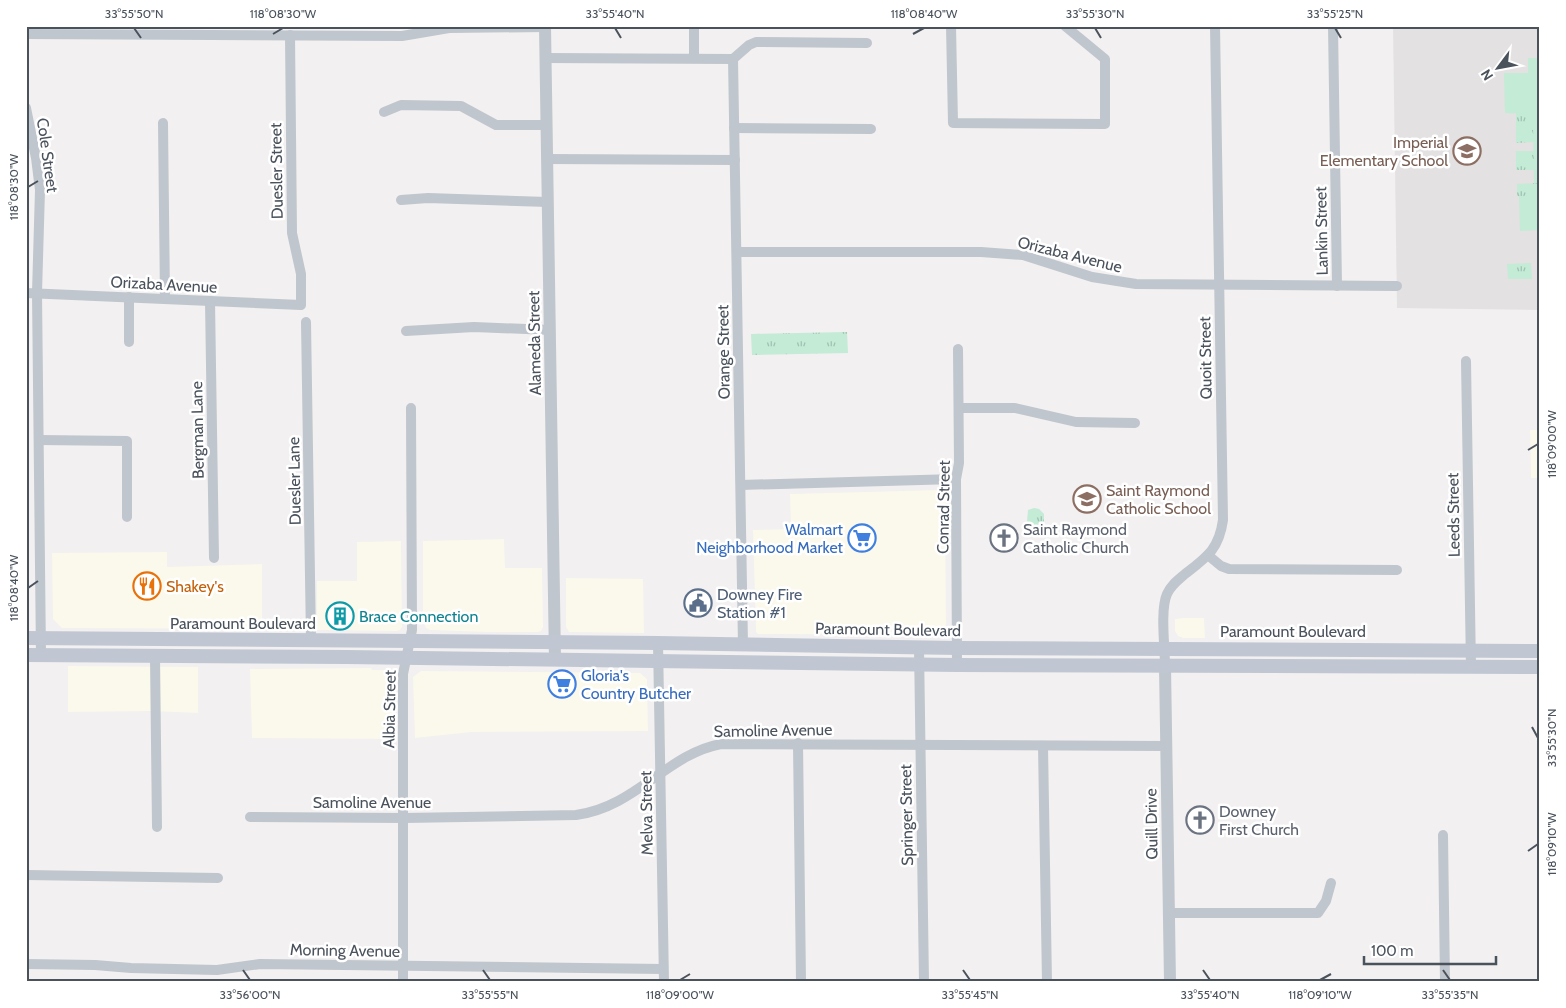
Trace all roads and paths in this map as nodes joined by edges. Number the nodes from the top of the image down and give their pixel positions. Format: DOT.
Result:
graph roads {
  1 [pos="694,26"];
  2 [pos="951,26"];
  3 [pos="1065,26"];
  4 [pos="1214,26"];
  5 [pos="1333,26"];
  6 [pos="545,27"];
  7 [pos="353,31"];
  8 [pos="26,34"];
  9 [pos="290,34"];
  10 [pos="867,43"];
  11 [pos="546,58"];
  12 [pos="694,58"];
  13 [pos="733,59"];
  14 [pos="26,108"];
  15 [pos="384,112"];
  16 [pos="163,122"];
  17 [pos="546,125"];
  18 [pos="734,128"];
  19 [pos="871,129"];
  20 [pos="547,159"];
  21 [pos="735,160"];
  22 [pos="401,200"];
  23 [pos="548,202"];
  24 [pos="737,252"];
  25 [pos="1219,285"];
  26 [pos="1337,286"];
  27 [pos="1397,286"];
  28 [pos="32,293"];
  29 [pos="129,297"];
  30 [pos="165,299"];
  31 [pos="210,301"];
  32 [pos="301,305"];
  33 [pos="306,322"];
  34 [pos="550,330"];
  35 [pos="406,331"];
  36 [pos="129,342"];
  37 [pos="958,349"];
  38 [pos="1466,361"];
  39 [pos="411,408"];
  40 [pos="958,408"];
  41 [pos="1135,423"];
  42 [pos="39,440"];
  43 [pos="956,479"];
  44 [pos="740,485"];
  45 [pos="127,517"];
  46 [pos="1209,556"];
  47 [pos="214,558"];
  48 [pos="1397,570"];
  49 [pos="26,638"];
  50 [pos="41,638"];
  51 [pos="311,640"];
  52 [pos="410,642"];
  53 [pos="555,643"];
  54 [pos="658,643"];
  55 [pos="743,645"];
  56 [pos="919,648"];
  57 [pos="957,648"];
  58 [pos="1165,648"];
  59 [pos="1470,649"];
  60 [pos="1540,650"];
  61 [pos="26,656"];
  62 [pos="41,656"];
  63 [pos="155,657"];
  64 [pos="406,659"];
  65 [pos="555,660"];
  66 [pos="659,661"];
  67 [pos="716,662"];
  68 [pos="919,665"];
  69 [pos="958,665"];
  70 [pos="1165,666"];
  71 [pos="1471,668"];
  72 [pos="1540,668"];
  73 [pos="798,743"];
  74 [pos="920,744"];
  75 [pos="1044,746"];
  76 [pos="1166,746"];
  77 [pos="661,775"];
  78 [pos="250,817"];
  79 [pos="404,818"];
  80 [pos="158,827"];
  81 [pos="1443,835"];
  82 [pos="26,875"];
  83 [pos="218,878"];
  84 [pos="1330,883"];
  85 [pos="1168,913"];
  86 [pos="26,964"];
  87 [pos="402,966"];
  88 [pos="663,969"];
  89 [pos="403,982"];
  90 [pos="664,982"];
  91 [pos="801,982"];
  92 [pos="924,982"];
  93 [pos="1047,982"];
  94 [pos="1170,982"];
  95 [pos="1446,982"];
  1 -- 12 [label="street"];
  2 -- 3 [label="street"];
  4 -- 25 [label="street, Quoit Street"];
  5 -- 26 [label="street, Lankin Street"];
  6 -- 7 [label="street"];
  6 -- 11 [label="street, Alameda Street"];
  7 -- 9 [label="street"];
  8 -- 9 [label="street"];
  9 -- 32 [label="street, Duesler Street"];
  10 -- 13 [label="street"];
  11 -- 12 [label="street"];
  11 -- 17 [label="street, Alameda Street"];
  12 -- 13 [label="street"];
  13 -- 18 [label="street, Orange Street"];
  14 -- 28 [label="street, Cole Street"];
  15 -- 17 [label="street"];
  16 -- 30 [label="street"];
  17 -- 20 [label="street, Alameda Street"];
  18 -- 19 [label="street"];
  18 -- 21 [label="street, Orange Street"];
  20 -- 21 [label="street"];
  20 -- 23 [label="street, Alameda Street"];
  21 -- 24 [label="street, Orange Street"];
  22 -- 23 [label="street"];
  23 -- 34 [label="street, Alameda Street"];
  24 -- 25 [label="street, Orizaba Avenue"];
  24 -- 44 [label="street, Orange Street"];
  25 -- 26 [label="street, Orizaba Avenue"];
  25 -- 46 [label="street, Quoit Street"];
  26 -- 27 [label="street, Orizaba Avenue"];
  28 -- 29 [label="street, Orizaba Avenue"];
  28 -- 42 [label="street, Cole Street"];
  29 -- 30 [label="street, Orizaba Avenue"];
  29 -- 36 [label="street"];
  30 -- 31 [label="street, Orizaba Avenue"];
  31 -- 32 [label="street, Orizaba Avenue"];
  31 -- 47 [label="street, Bergman Lane"];
  33 -- 51 [label="street, Duesler Lane"];
  34 -- 35 [label="street"];
  34 -- 53 [label="street, Alameda Street"];
  37 -- 40 [label="street, Conrad Street"];
  38 -- 59 [label="street, Leeds Street"];
  39 -- 52 [label="street, Albia Street"];
  40 -- 41 [label="street"];
  40 -- 43 [label="street, Conrad Street"];
  42 -- 45 [label="street"];
  42 -- 50 [label="street, Cole Street"];
  43 -- 44 [label="street"];
  43 -- 57 [label="street, Conrad Street"];
  44 -- 55 [label="street, Orange Street"];
  46 -- 48 [label="street"];
  46 -- 58 [label="street, Quoit Street"];
  49 -- 50 [label="main road, Paramount Boulevard"];
  50 -- 51 [label="main road, Paramount Boulevard"];
  50 -- 62 [label="street, Cole Street"];
  51 -- 52 [label="main road, Paramount Boulevard"];
  52 -- 53 [label="main road, Paramount Boulevard"];
  52 -- 64 [label="street, Albia Street"];
  53 -- 54 [label="main road, Paramount Boulevard"];
  53 -- 65 [label="street, Alameda Street"];
  54 -- 55 [label="main road, Paramount Boulevard"];
  54 -- 66 [label="street, Melva Street"];
  55 -- 56 [label="main road, Paramount Boulevard"];
  55 -- 67 [label="main road"];
  56 -- 57 [label="main road, Paramount Boulevard"];
  56 -- 68 [label="street, Springer Street"];
  57 -- 58 [label="main road, Paramount Boulevard"];
  57 -- 69 [label="street, Conrad Street"];
  58 -- 59 [label="main road, Paramount Boulevard"];
  58 -- 70 [label="street, Quoit Street"];
  59 -- 60 [label="main road, Paramount Boulevard"];
  59 -- 71 [label="street, Leeds Street"];
  61 -- 62 [label="main road, Paramount Boulevard"];
  62 -- 63 [label="main road, Paramount Boulevard"];
  63 -- 64 [label="main road, Paramount Boulevard"];
  63 -- 80 [label="street"];
  64 -- 65 [label="main road, Paramount Boulevard"];
  64 -- 79 [label="street, Albia Street"];
  65 -- 66 [label="main road, Paramount Boulevard"];
  66 -- 67 [label="main road, Paramount Boulevard"];
  66 -- 77 [label="street, Melva Street"];
  67 -- 68 [label="main road, Paramount Boulevard"];
  68 -- 69 [label="main road, Paramount Boulevard"];
  68 -- 74 [label="street, Springer Street"];
  69 -- 70 [label="main road, Paramount Boulevard"];
  70 -- 71 [label="main road, Paramount Boulevard"];
  70 -- 76 [label="street, Quill Drive"];
  71 -- 72 [label="main road, Paramount Boulevard"];
  73 -- 74 [label="street, Samoline Avenue"];
  73 -- 77 [label="street, Samoline Avenue"];
  73 -- 91 [label="street"];
  74 -- 75 [label="street, Samoline Avenue"];
  74 -- 92 [label="street, Springer Street"];
  75 -- 76 [label="street, Samoline Avenue"];
  75 -- 93 [label="street"];
  76 -- 85 [label="street, Quill Drive"];
  77 -- 79 [label="street, Samoline Avenue"];
  77 -- 88 [label="street, Melva Street"];
  78 -- 79 [label="street, Samoline Avenue"];
  79 -- 87 [label="street, Albia Street"];
  81 -- 95 [label="street"];
  82 -- 83 [label="street"];
  84 -- 85 [label="street"];
  85 -- 94 [label="street, Quill Drive"];
  86 -- 87 [label="street, Morning Avenue"];
  87 -- 88 [label="street, Morning Avenue"];
  87 -- 89 [label="street, Albia Street"];
  88 -- 90 [label="street, Melva Street"];
}
